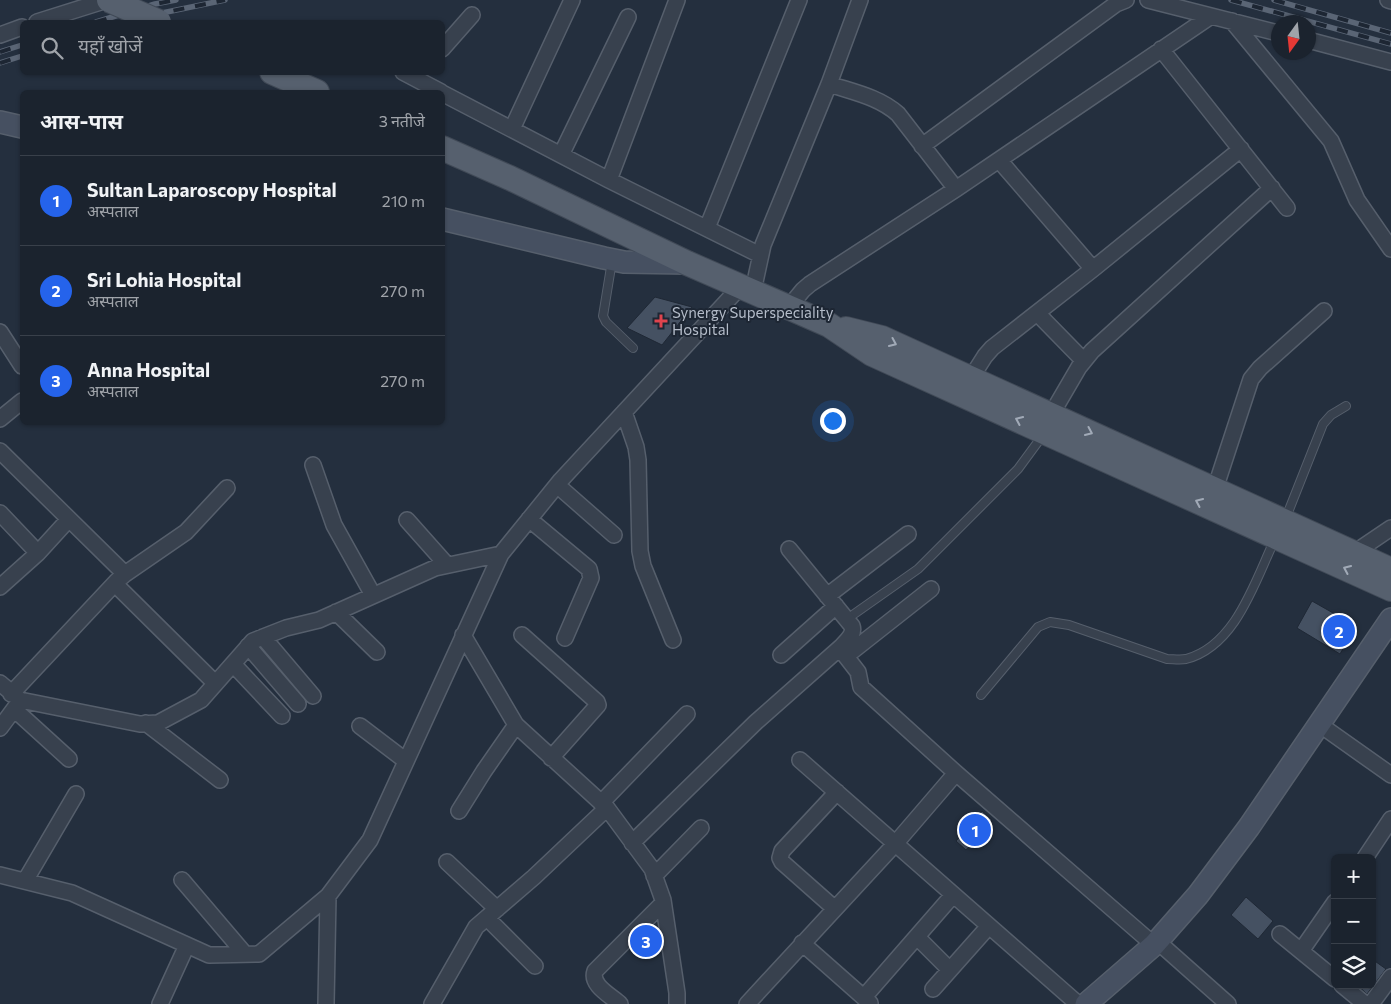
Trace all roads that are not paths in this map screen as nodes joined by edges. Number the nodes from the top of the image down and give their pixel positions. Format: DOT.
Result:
graph roads {
  1 [pos="108,0"];
  2 [pos="572,0"];
  3 [pos="677,0"];
  4 [pos="799,0"];
  5 [pos="860,0"];
  6 [pos="1126,0"];
  7 [pos="1148,0"];
  8 [pos="472,15"];
  9 [pos="1210,16"];
  10 [pos="628,17"];
  11 [pos="43,20"];
  12 [pos="154,20"];
  13 [pos="1232,21"];
  14 [pos="20,28"];
  15 [pos="1271,31"];
  16 [pos="0,35"];
  17 [pos="1316,42"];
  18 [pos="445,46"];
  19 [pos="1161,49"];
  20 [pos="1391,62"];
  21 [pos="279,75"];
  22 [pos="414,75"];
  23 [pos="829,84"];
  24 [pos="312,90"];
  25 [pos="437,90"];
  26 [pos="445,95"];
  27 [pos="0,122"];
  28 [pos="20,127"];
  29 [pos="512,129"];
  30 [pos="922,146"];
  31 [pos="445,149"];
  32 [pos="1241,149"];
  33 [pos="561,155"];
  34 [pos="998,160"];
  35 [pos="609,180"];
  36 [pos="1272,188"];
  37 [pos="956,189"];
  38 [pos="1287,208"];
  39 [pos="445,220"];
  40 [pos="707,228"];
  41 [pos="1391,249"];
  42 [pos="760,255"];
  43 [pos="612,260"];
  44 [pos="687,264"];
  45 [pos="1093,269"];
  46 [pos="747,288"];
  47 [pos="789,307"];
  48 [pos="1324,311"];
  49 [pos="1037,313"];
  50 [pos="829,325"];
  51 [pos="0,332"];
  52 [pos="633,348"];
  53 [pos="1084,361"];
  54 [pos="20,363"];
  55 [pos="971,378"];
  56 [pos="20,403"];
  57 [pos="1346,406"];
  58 [pos="624,412"];
  59 [pos="0,418"];
  60 [pos="1048,424"];
  61 [pos="0,451"];
  62 [pos="313,465"];
  63 [pos="557,485"];
  64 [pos="227,488"];
  65 [pos="1215,489"];
  66 [pos="0,513"];
  67 [pos="69,519"];
  68 [pos="529,519"];
  69 [pos="407,520"];
  70 [pos="1391,528"];
  71 [pos="1281,529"];
  72 [pos="908,534"];
  73 [pos="614,535"];
  74 [pos="789,549"];
  75 [pos="38,553"];
  76 [pos="1354,553"];
  77 [pos="501,554"];
  78 [pos="447,565"];
  79 [pos="1391,570"];
  80 [pos="120,579"];
  81 [pos="0,587"];
  82 [pos="931,589"];
  83 [pos="1391,589"];
  84 [pos="373,595"];
  85 [pos="832,601"];
  86 [pos="336,612"];
  87 [pos="847,619"];
  88 [pos="1391,619"];
  89 [pos="463,635"];
  90 [pos="522,635"];
  91 [pos="262,637"];
  92 [pos="565,638"];
  93 [pos="672,640"];
  94 [pos="248,646"];
  95 [pos="844,651"];
  96 [pos="377,652"];
  97 [pos="780,655"];
  98 [pos="233,664"];
  99 [pos="0,683"];
  100 [pos="215,683"];
  101 [pos="981,695"];
  102 [pos="313,696"];
  103 [pos="15,701"];
  104 [pos="298,704"];
  105 [pos="687,714"];
  106 [pos="282,716"];
  107 [pos="146,723"];
  108 [pos="1319,724"];
  109 [pos="516,725"];
  110 [pos="360,726"];
  111 [pos="0,728"];
  112 [pos="551,758"];
  113 [pos="69,760"];
  114 [pos="800,760"];
  115 [pos="406,761"];
  116 [pos="956,773"];
  117 [pos="1391,775"];
  118 [pos="220,780"];
  119 [pos="836,792"];
  120 [pos="76,794"];
  121 [pos="604,806"];
  122 [pos="459,812"];
  123 [pos="1391,820"];
  124 [pos="701,828"];
  125 [pos="632,843"];
  126 [pos="895,844"];
  127 [pos="1368,854"];
  128 [pos="447,862"];
  129 [pos="0,875"];
  130 [pos="654,876"];
  131 [pos="182,880"];
  132 [pos="25,881"];
  133 [pos="954,895"];
  134 [pos="328,896"];
  135 [pos="663,903"];
  136 [pos="834,908"];
  137 [pos="1331,908"];
  138 [pos="492,914"];
  139 [pos="989,926"];
  140 [pos="1280,934"];
  141 [pos="916,937"];
  142 [pos="802,942"];
  143 [pos="1156,943"];
  144 [pos="187,945"];
  145 [pos="1301,952"];
  146 [pos="244,954"];
  147 [pos="535,966"];
  148 [pos="950,970"];
  149 [pos="1331,976"];
  150 [pos="1391,977"];
  151 [pos="934,989"];
  152 [pos="1347,989"];
  153 [pos="868,1001"];
  154 [pos="160,1004"];
  155 [pos="326,1004"];
  156 [pos="432,1004"];
  157 [pos="620,1004"];
  158 [pos="677,1004"];
  159 [pos="747,1004"];
  160 [pos="1078,1004"];
  161 [pos="1086,1004"];
  162 [pos="1228,1004"];
  163 [pos="1365,1004"];
  164 [pos="1371,1004"];
  1 -- 11 [label="street"];
  1 -- 12 [label="main road, bridge"];
  2 -- 29 [label="street"];
  3 -- 35 [label="street"];
  4 -- 40 [label="street"];
  5 -- 23 [label="street"];
  6 -- 30 [label="street"];
  7 -- 9 [label="street"];
  8 -- 18 [label="street"];
  9 -- 13 [label="street"];
  9 -- 19 [label="street"];
  10 -- 33 [label="street"];
  13 -- 15 [label="street"];
  13 -- 41 [label="street"];
  14 -- 16 [label="street"];
  17 -- 20 [label="street"];
  19 -- 32 [label="street"];
  19 -- 34 [label="street"];
  21 -- 24 [label="main road"];
  22 -- 25 [label="street"];
  23 -- 30 [label="street"];
  23 -- 42 [label="street"];
  26 -- 29 [label="street"];
  27 -- 28 [label="street"];
  29 -- 33 [label="street"];
  30 -- 37 [label="street"];
  31 -- 44 [label="main road"];
  32 -- 36 [label="street"];
  32 -- 45 [label="street"];
  33 -- 35 [label="street"];
  34 -- 37 [label="street"];
  34 -- 45 [label="street"];
  35 -- 40 [label="street"];
  36 -- 38 [label="street"];
  36 -- 53 [label="street"];
  37 -- 47 [label="street"];
  39 -- 43 [label="street"];
  40 -- 42 [label="street"];
  42 -- 46 [label="street"];
  43 -- 44 [label="street"];
  43 -- 52 [label="lane"];
  44 -- 46 [label="main road"];
  45 -- 49 [label="street"];
  46 -- 47 [label="main road"];
  46 -- 58 [label="street"];
  47 -- 50 [label="main road"];
  48 -- 65 [label="street"];
  49 -- 53 [label="street"];
  49 -- 55 [label="street"];
  50 -- 55 [label="main road, one-way"];
  60 -- 50 [label="main road, one-way"];
  51 -- 54 [label="street"];
  53 -- 60 [label="street"];
  55 -- 60 [label="main road"];
  56 -- 59 [label="street"];
  57 -- 71 [label="lane"];
  58 -- 63 [label="street"];
  58 -- 93 [label="street"];
  60 -- 65 [label="main road, one-way"];
  71 -- 60 [label="main road, one-way"];
  60 -- 87 [label="lane"];
  61 -- 67 [label="street"];
  62 -- 84 [label="street"];
  63 -- 68 [label="street"];
  63 -- 73 [label="street"];
  64 -- 80 [label="street"];
  65 -- 71 [label="main road"];
  66 -- 75 [label="street"];
  67 -- 75 [label="street"];
  67 -- 80 [label="street"];
  68 -- 77 [label="street"];
  68 -- 92 [label="street"];
  69 -- 78 [label="street"];
  70 -- 76 [label="street"];
  71 -- 76 [label="main road"];
  83 -- 71 [label="main road, one-way"];
  71 -- 101 [label="lane"];
  72 -- 85 [label="street"];
  74 -- 85 [label="street"];
  75 -- 81 [label="street"];
  76 -- 79 [label="main road"];
  77 -- 78 [label="street"];
  77 -- 89 [label="street"];
  78 -- 84 [label="street"];
  80 -- 100 [label="street"];
  80 -- 103 [label="street"];
  82 -- 95 [label="street"];
  84 -- 86 [label="street"];
  85 -- 87 [label="street"];
  85 -- 97 [label="street"];
  86 -- 91 [label="street"];
  86 -- 96 [label="street"];
  87 -- 95 [label="street"];
  88 -- 108 [label="street"];
  89 -- 109 [label="street"];
  89 -- 115 [label="street"];
  90 -- 112 [label="street"];
  91 -- 94 [label="street"];
  91 -- 102 [label="street"];
  94 -- 98 [label="street"];
  94 -- 104 [label="street"];
  95 -- 116 [label="street"];
  95 -- 125 [label="street"];
  98 -- 100 [label="street"];
  98 -- 106 [label="street"];
  99 -- 103 [label="street"];
  100 -- 107 [label="street"];
  103 -- 107 [label="street"];
  103 -- 111 [label="street"];
  103 -- 113 [label="street"];
  105 -- 121 [label="street"];
  107 -- 118 [label="street"];
  108 -- 117 [label="street"];
  108 -- 143 [label="street"];
  109 -- 112 [label="street"];
  109 -- 122 [label="street"];
  110 -- 115 [label="street"];
  112 -- 121 [label="street"];
  114 -- 119 [label="street"];
  115 -- 134 [label="street"];
  116 -- 126 [label="street"];
  116 -- 143 [label="street"];
  119 -- 126 [label="street"];
  119 -- 136 [label="street"];
  120 -- 132 [label="street"];
  121 -- 125 [label="street"];
  121 -- 138 [label="street"];
  123 -- 127 [label="street"];
  124 -- 130 [label="street"];
  125 -- 130 [label="street"];
  126 -- 133 [label="street"];
  126 -- 136 [label="street"];
  128 -- 138 [label="street"];
  129 -- 132 [label="street"];
  130 -- 135 [label="street"];
  131 -- 146 [label="street"];
  132 -- 144 [label="street"];
  133 -- 139 [label="street"];
  133 -- 141 [label="street"];
  134 -- 146 [label="street"];
  134 -- 155 [label="street"];
  135 -- 157 [label="street"];
  135 -- 158 [label="street"];
  136 -- 142 [label="street"];
  137 -- 145 [label="street"];
  138 -- 147 [label="street"];
  138 -- 156 [label="street"];
  139 -- 148 [label="street"];
  139 -- 160 [label="street"];
  140 -- 145 [label="street"];
  141 -- 148 [label="street"];
  141 -- 153 [label="street"];
  142 -- 153 [label="street"];
  142 -- 159 [label="street"];
  143 -- 161 [label="street"];
  143 -- 162 [label="street"];
  144 -- 146 [label="street"];
  144 -- 154 [label="street"];
  145 -- 149 [label="street"];
  148 -- 151 [label="street"];
  150 -- 164 [label="street"];
  152 -- 163 [label="street"];
}
